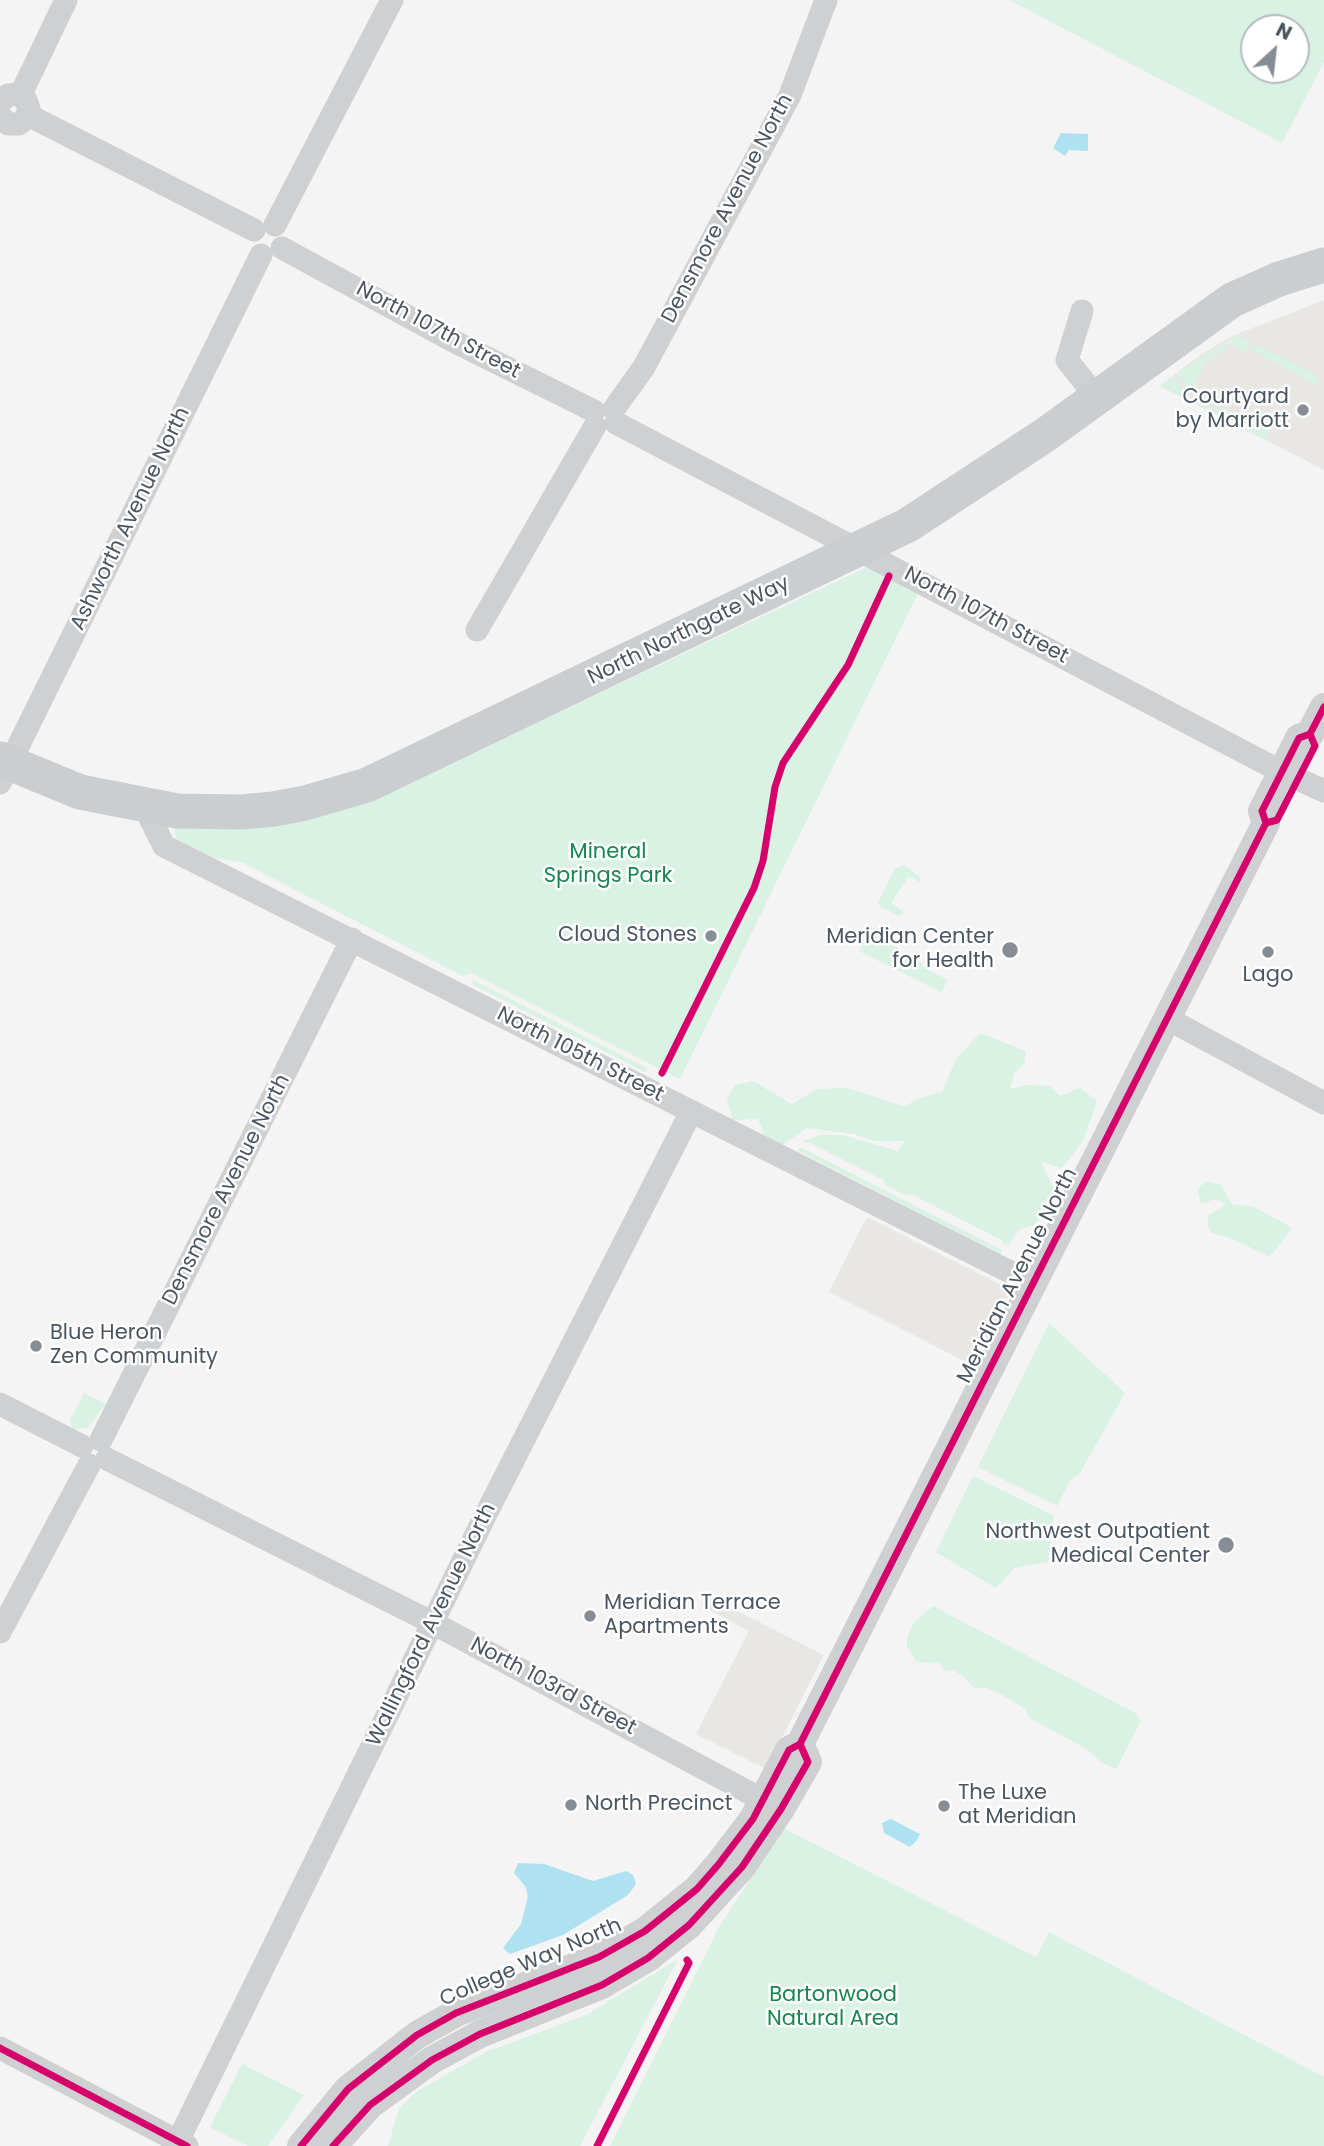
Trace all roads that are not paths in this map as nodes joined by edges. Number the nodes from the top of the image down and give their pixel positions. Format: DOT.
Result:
graph roads {
  1 [pos="66,0"];
  2 [pos="392,0"];
  3 [pos="826,0"];
  4 [pos="7,112"];
  5 [pos="265,227"];
  6 [pos="272,251"];
  7 [pos="1324,265"];
  8 [pos="1082,311"];
  9 [pos="1097,398"];
  10 [pos="605,417"];
  11 [pos="861,549"];
  12 [pos="477,630"];
  13 [pos="1324,707"];
  14 [pos="3,769"];
  15 [pos="1290,775"];
  16 [pos="1324,791"];
  17 [pos="145,808"];
  18 [pos="352,939"];
  19 [pos="1168,1019"];
  20 [pos="1324,1103"];
  21 [pos="691,1112"];
  22 [pos="1034,1284"];
  23 [pos="0,1404"];
  24 [pos="95,1452"];
  25 [pos="433,1623"];
  26 [pos="0,1632"];
  27 [pos="800,1744"];
  28 [pos="767,1802"];
  29 [pos="3,2057"];
  30 [pos="182,2143"];
  31 [pos="301,2146"];
  32 [pos="333,2146"];
  1 -- 4 [label="street"];
  2 -- 5 [label="street"];
  3 -- 10 [label="street, Densmore Avenue North"];
  4 -- 5 [label="street"];
  5 -- 6 [label="street"];
  5 -- 6 [label="street"];
  6 -- 10 [label="street, North 107th Street"];
  6 -- 14 [label="street, Ashworth Avenue North"];
  7 -- 9 [label="main road, North Northgate Way"];
  8 -- 9 [label="street"];
  9 -- 11 [label="main road, North Northgate Way"];
  10 -- 11 [label="street, North 107th Street"];
  10 -- 12 [label="street, Densmore Avenue North"];
  11 -- 15 [label="street, North 107th Street"];
  11 -- 17 [label="main road, North Northgate Way"];
  13 -- 15 [label="street, Meridian Avenue North"];
  14 -- 17 [label="main road, North Northgate Way"];
  15 -- 16 [label="street, North 107th Street"];
  15 -- 19 [label="street, Meridian Avenue North"];
  17 -- 18 [label="street, North 105th Street"];
  18 -- 21 [label="street, North 105th Street"];
  18 -- 24 [label="street, Densmore Avenue North"];
  19 -- 20 [label="street"];
  19 -- 22 [label="street, Meridian Avenue North"];
  21 -- 22 [label="street, North 105th Street"];
  21 -- 25 [label="street, Wallingford Avenue North"];
  22 -- 27 [label="street, Meridian Avenue North"];
  23 -- 24 [label="street, North 103rd Street"];
  24 -- 25 [label="street, North 103rd Street"];
  24 -- 26 [label="street, Densmore Avenue North"];
  25 -- 28 [label="street, North 103rd Street"];
  25 -- 30 [label="street, Wallingford Avenue North"];
  27 -- 28 [label="street, College Way North"];
  27 -- 32 [label="street, College Way North"];
  28 -- 31 [label="street, College Way North"];
  29 -- 30 [label="street"];
}
